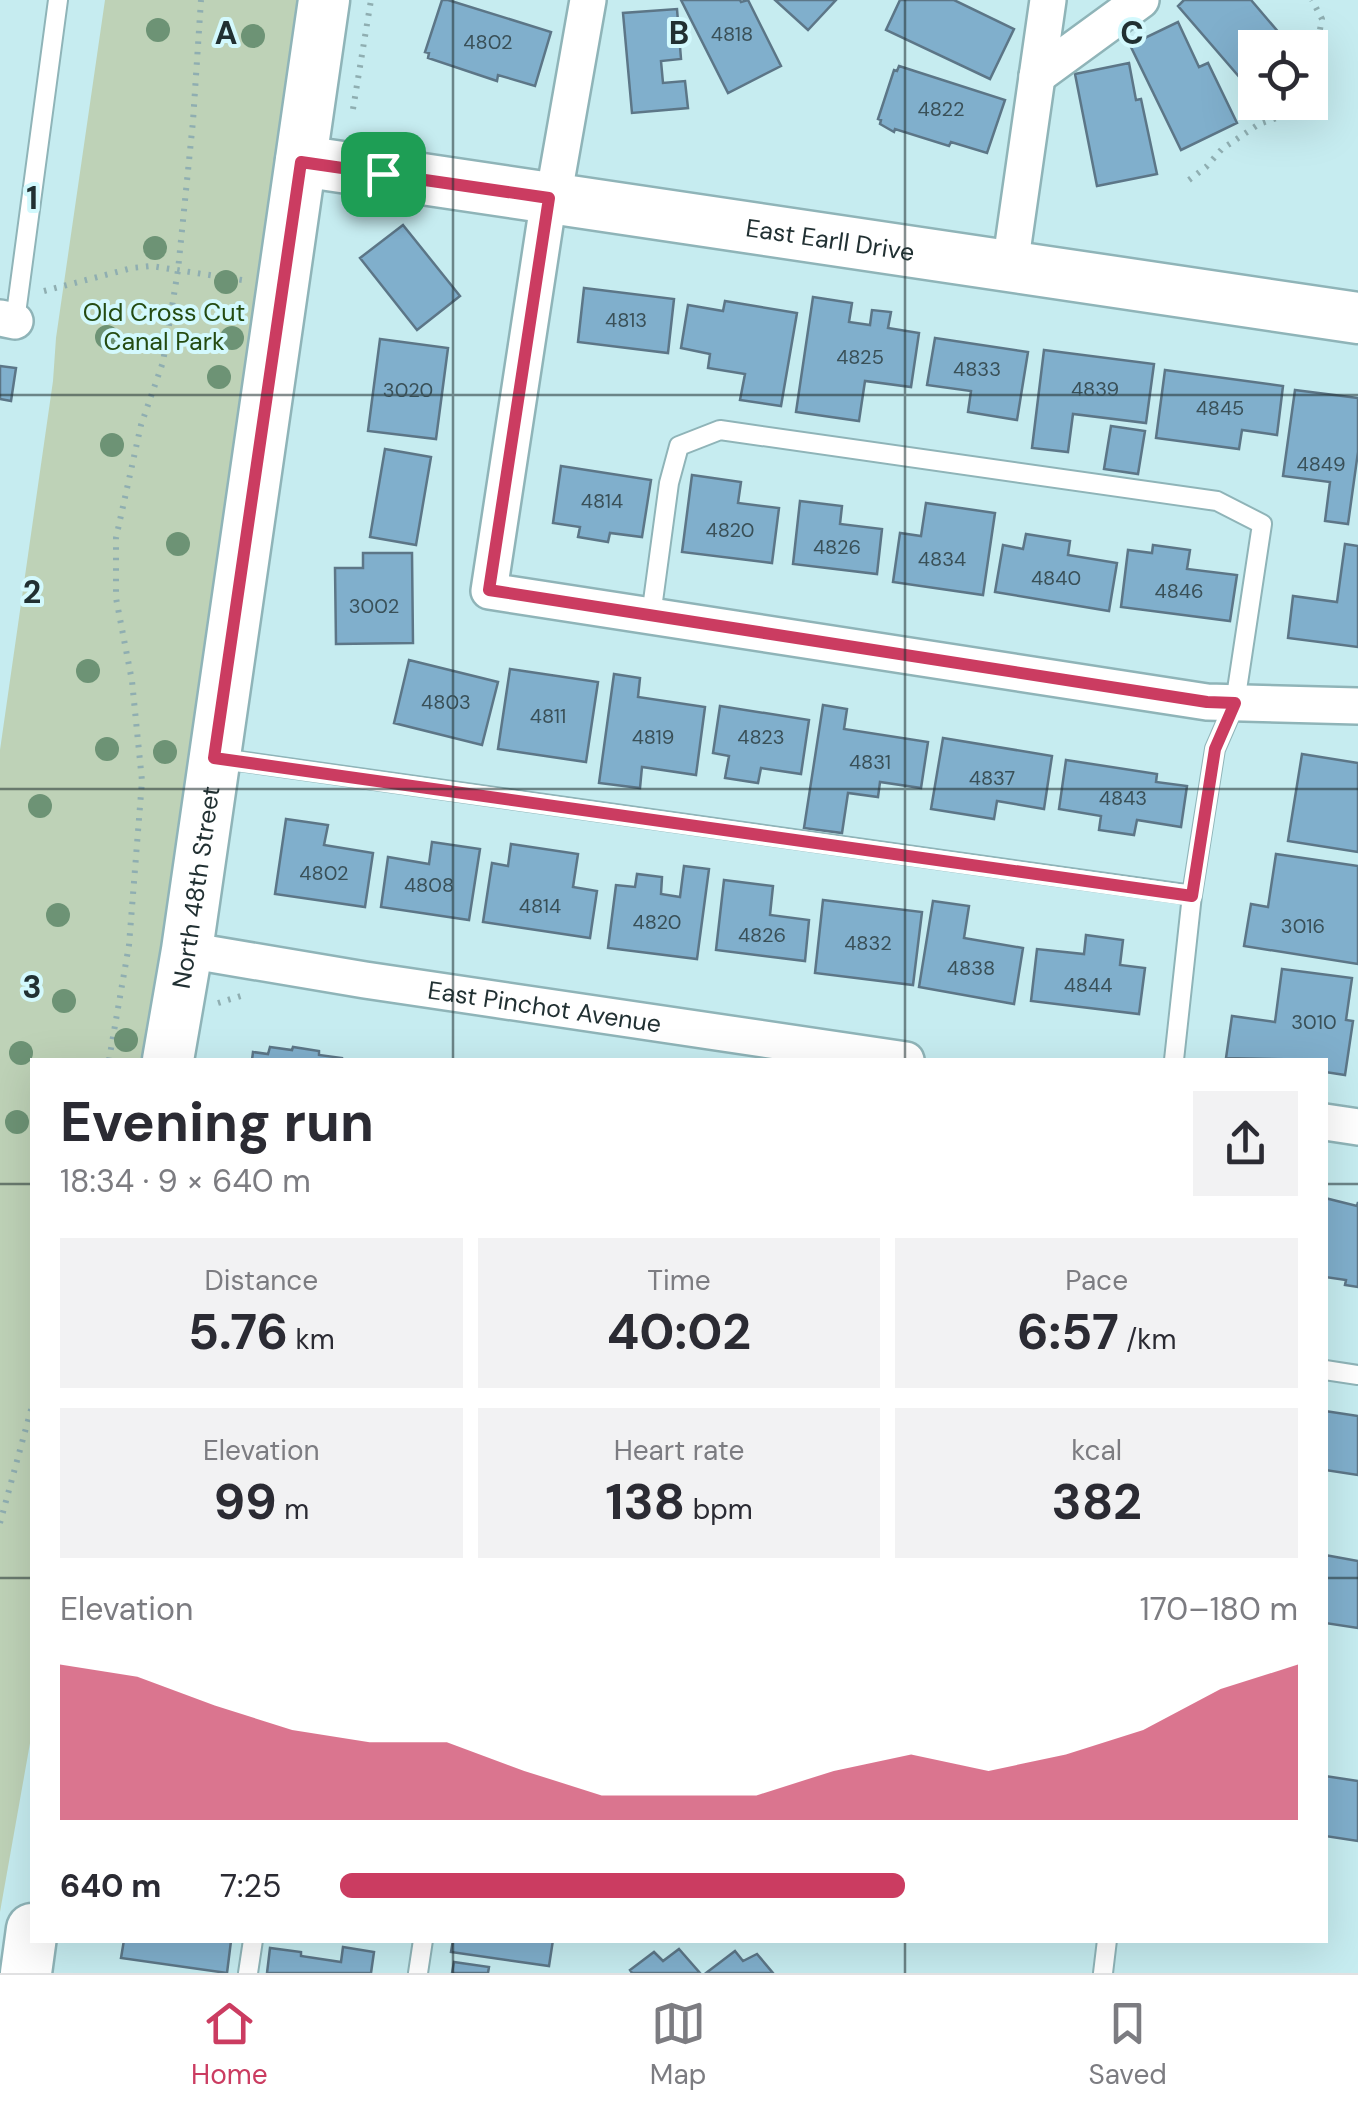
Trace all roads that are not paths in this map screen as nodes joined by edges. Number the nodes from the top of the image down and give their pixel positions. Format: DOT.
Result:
graph roads {
  1 [pos="58,0"];
  2 [pos="324,0"];
  3 [pos="588,0"];
  4 [pos="1048,0"];
  5 [pos="1141,0"];
  6 [pos="1037,76"];
  7 [pos="301,162"];
  8 [pos="551,198"];
  9 [pos="1010,266"];
  10 [pos="11,312"];
  11 [pos="1358,318"];
  12 [pos="651,616"];
  13 [pos="1235,703"];
  14 [pos="1358,706"];
  15 [pos="214,758"];
  16 [pos="1192,896"];
  17 [pos="187,950"];
  18 [pos="168,1058"];
  19 [pos="892,1058"];
  20 [pos="1174,1058"];
  21 [pos="1328,1122"];
  22 [pos="1358,1127"];
  23 [pos="1328,1370"];
  24 [pos="1358,1375"];
  25 [pos="30,1943"];
  26 [pos="252,1943"];
  27 [pos="423,1943"];
  28 [pos="1108,1943"];
  29 [pos="26,1973"];
  30 [pos="248,1973"];
  31 [pos="418,1973"];
  32 [pos="1103,1973"];
  1 -- 10 [label="lane"];
  2 -- 7 [label="street, North 48th Street"];
  3 -- 8 [label="street"];
  4 -- 6 [label="street"];
  5 -- 6 [label="street"];
  6 -- 9 [label="street"];
  7 -- 8 [label="street, East Earll Drive"];
  7 -- 15 [label="street, North 48th Street"];
  8 -- 9 [label="street, East Earll Drive"];
  8 -- 12 [label="street"];
  9 -- 11 [label="street, East Earll Drive"];
  12 -- 13 [label="street"];
  12 -- 13 [label="lane"];
  13 -- 14 [label="street"];
  13 -- 16 [label="lane"];
  15 -- 16 [label="lane"];
  15 -- 17 [label="street, North 48th Street"];
  16 -- 20 [label="lane"];
  17 -- 18 [label="street, North 48th Street"];
  17 -- 19 [label="street, East Pinchot Avenue"];
  21 -- 22 [label="street"];
  23 -- 24 [label="lane"];
  25 -- 29 [label="street"];
  26 -- 30 [label="lane"];
  27 -- 31 [label="lane"];
  28 -- 32 [label="lane"];
}
